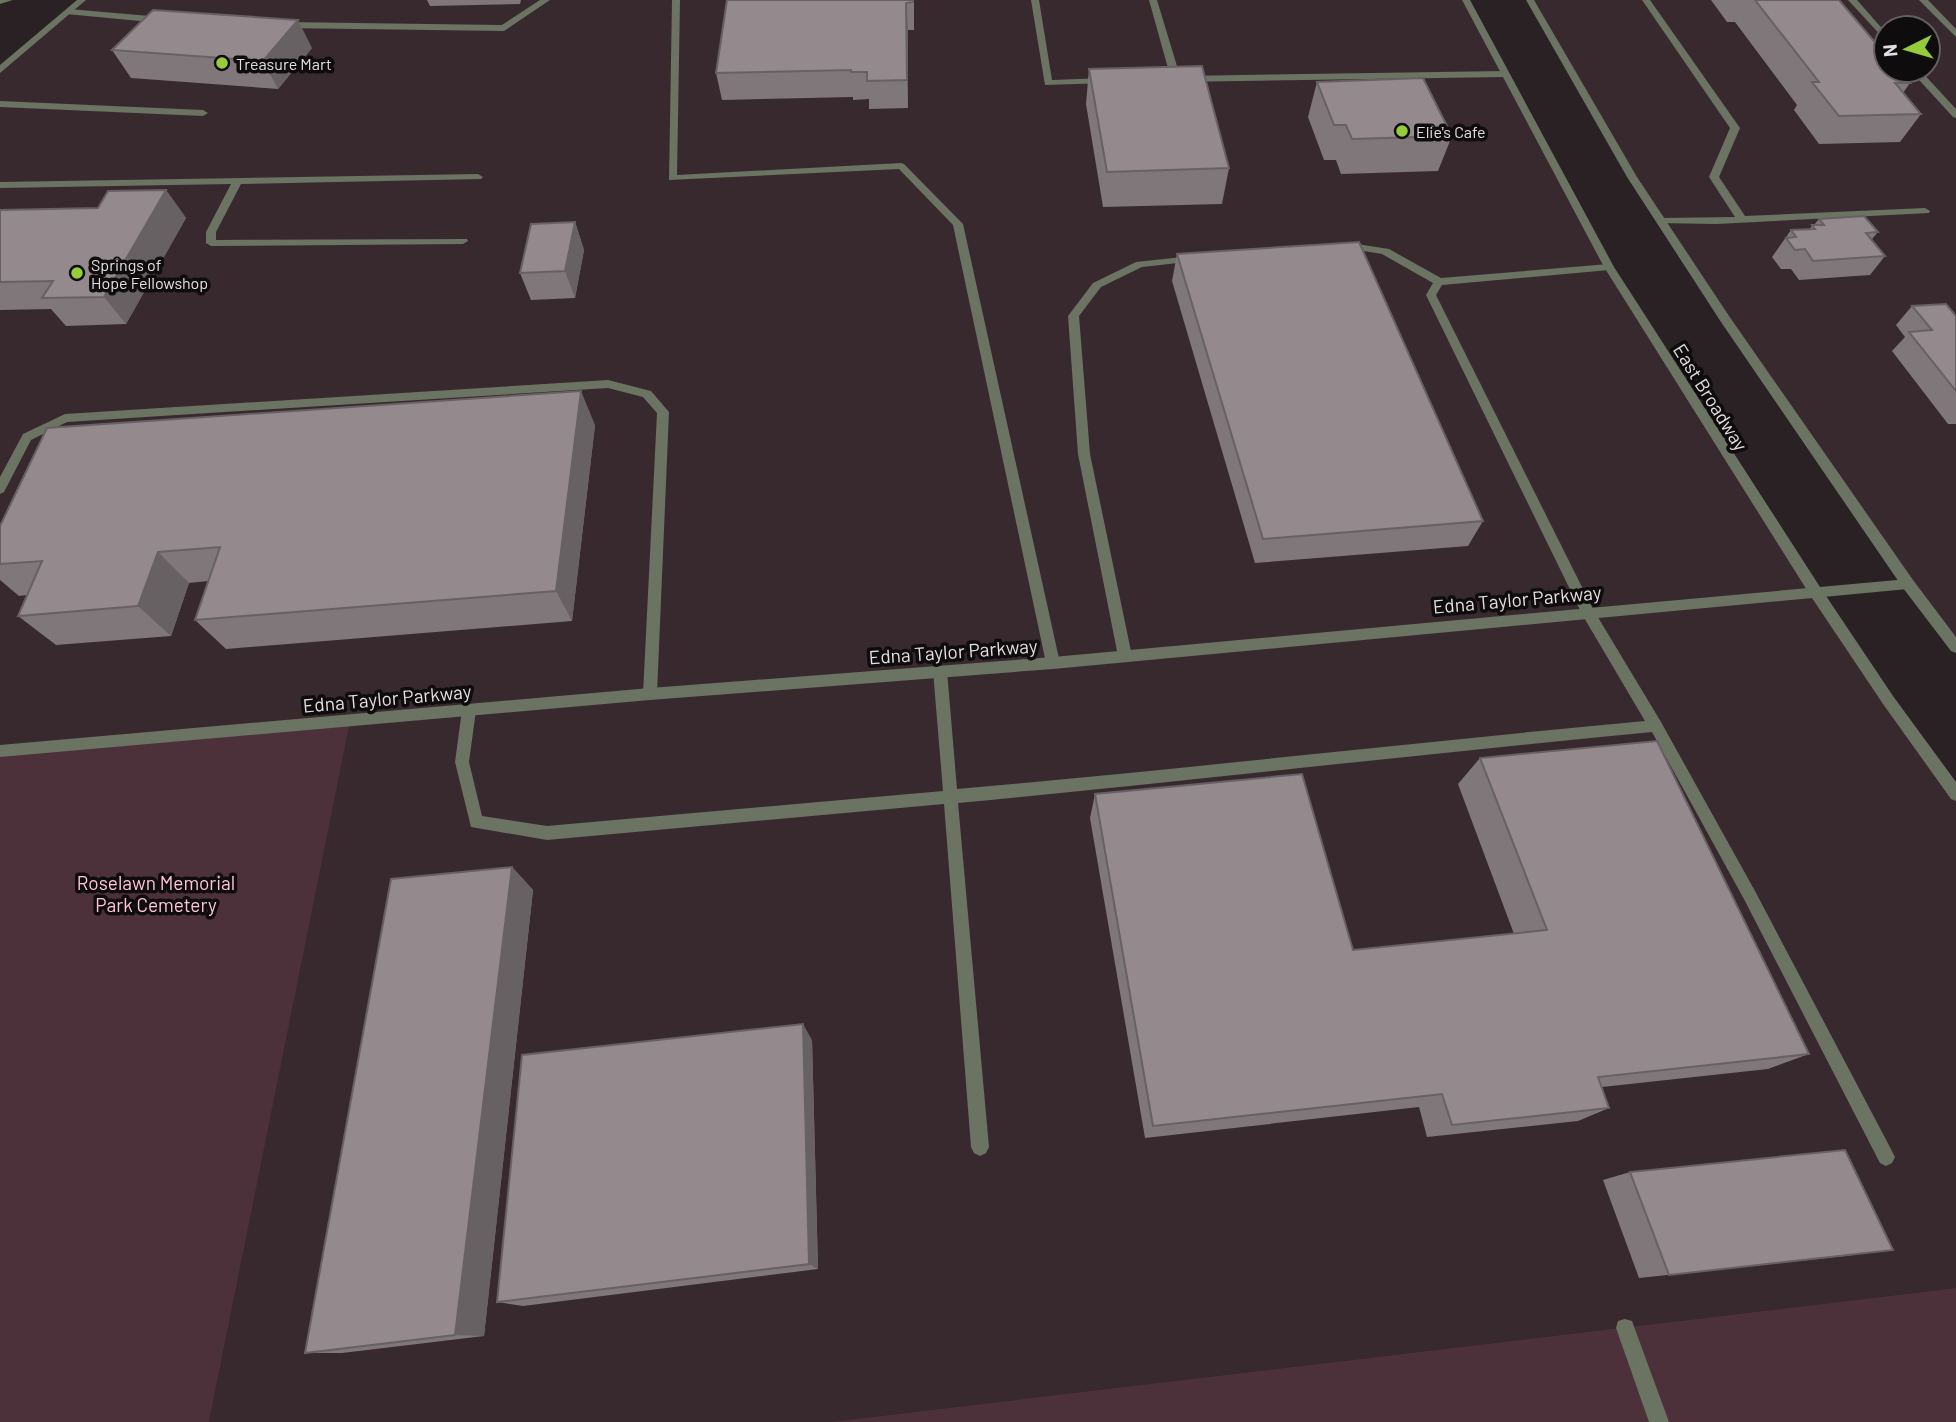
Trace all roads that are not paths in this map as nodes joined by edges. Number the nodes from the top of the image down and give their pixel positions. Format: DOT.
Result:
graph roads {
  1 [pos="9,0"];
  2 [pos="78,0"];
  3 [pos="546,0"];
  4 [pos="676,0"];
  5 [pos="1035,0"];
  6 [pos="1153,0"];
  7 [pos="1466,0"];
  8 [pos="1530,0"];
  9 [pos="1646,0"];
  10 [pos="1852,0"];
  11 [pos="1923,0"];
  12 [pos="0,2"];
  13 [pos="69,12"];
  14 [pos="176,21"];
  15 [pos="1872,22"];
  16 [pos="268,25"];
  17 [pos="1956,34"];
  18 [pos="0,70"];
  19 [pos="1505,74"];
  20 [pos="1163,79"];
  21 [pos="1176,79"];
  22 [pos="1112,81"];
  23 [pos="1928,84"];
  24 [pos="0,104"];
  25 [pos="203,113"];
  26 [pos="1956,115"];
  27 [pos="478,177"];
  28 [pos="238,181"];
  29 [pos="0,185"];
  30 [pos="1925,211"];
  31 [pos="1741,218"];
  32 [pos="1661,221"];
  33 [pos="463,241"];
  34 [pos="1333,243"];
  35 [pos="1209,257"];
  36 [pos="1609,267"];
  37 [pos="1439,282"];
  38 [pos="0,489"];
  39 [pos="1908,584"];
  40 [pos="1815,591"];
  41 [pos="1588,612"];
  42 [pos="1956,647"];
  43 [pos="1125,656"];
  44 [pos="1053,663"];
  45 [pos="940,671"];
  46 [pos="650,694"];
  47 [pos="469,710"];
  48 [pos="1656,726"];
  49 [pos="0,751"];
  50 [pos="1956,794"];
  51 [pos="951,797"];
  52 [pos="980,1147"];
  53 [pos="1886,1157"];
  54 [pos="1625,1328"];
  55 [pos="1659,1422"];
  1 -- 12 [label="street"];
  2 -- 13 [label="street"];
  3 -- 16 [label="street"];
  4 -- 44 [label="street"];
  5 -- 22 [label="street"];
  6 -- 21 [label="street"];
  7 -- 19 [label="street, East Broadway"];
  8 -- 32 [label="street"];
  9 -- 31 [label="street"];
  10 -- 15 [label="street"];
  11 -- 17 [label="street"];
  13 -- 14 [label="street"];
  13 -- 18 [label="street"];
  19 -- 21 [label="street"];
  19 -- 36 [label="street, East Broadway"];
  20 -- 21 [label="street"];
  23 -- 26 [label="street"];
  24 -- 25 [label="street"];
  27 -- 28 [label="street"];
  28 -- 29 [label="street"];
  28 -- 33 [label="street"];
  30 -- 31 [label="street"];
  31 -- 32 [label="street"];
  32 -- 39 [label="street"];
  34 -- 37 [label="street"];
  35 -- 43 [label="street"];
  36 -- 37 [label="street"];
  36 -- 40 [label="street, East Broadway"];
  37 -- 41 [label="street"];
  38 -- 46 [label="street"];
  39 -- 40 [label="street, Edna Taylor Parkway"];
  39 -- 42 [label="street"];
  40 -- 41 [label="street, Edna Taylor Parkway"];
  40 -- 50 [label="street, East Broadway"];
  41 -- 43 [label="street, Edna Taylor Parkway"];
  41 -- 48 [label="street"];
  43 -- 44 [label="street, Edna Taylor Parkway"];
  44 -- 45 [label="street, Edna Taylor Parkway"];
  45 -- 46 [label="street, Edna Taylor Parkway"];
  45 -- 51 [label="street"];
  46 -- 47 [label="street, Edna Taylor Parkway"];
  47 -- 49 [label="street, Edna Taylor Parkway"];
  47 -- 51 [label="street"];
  48 -- 51 [label="street"];
  48 -- 53 [label="street"];
  51 -- 52 [label="street"];
  54 -- 55 [label="street"];
}
